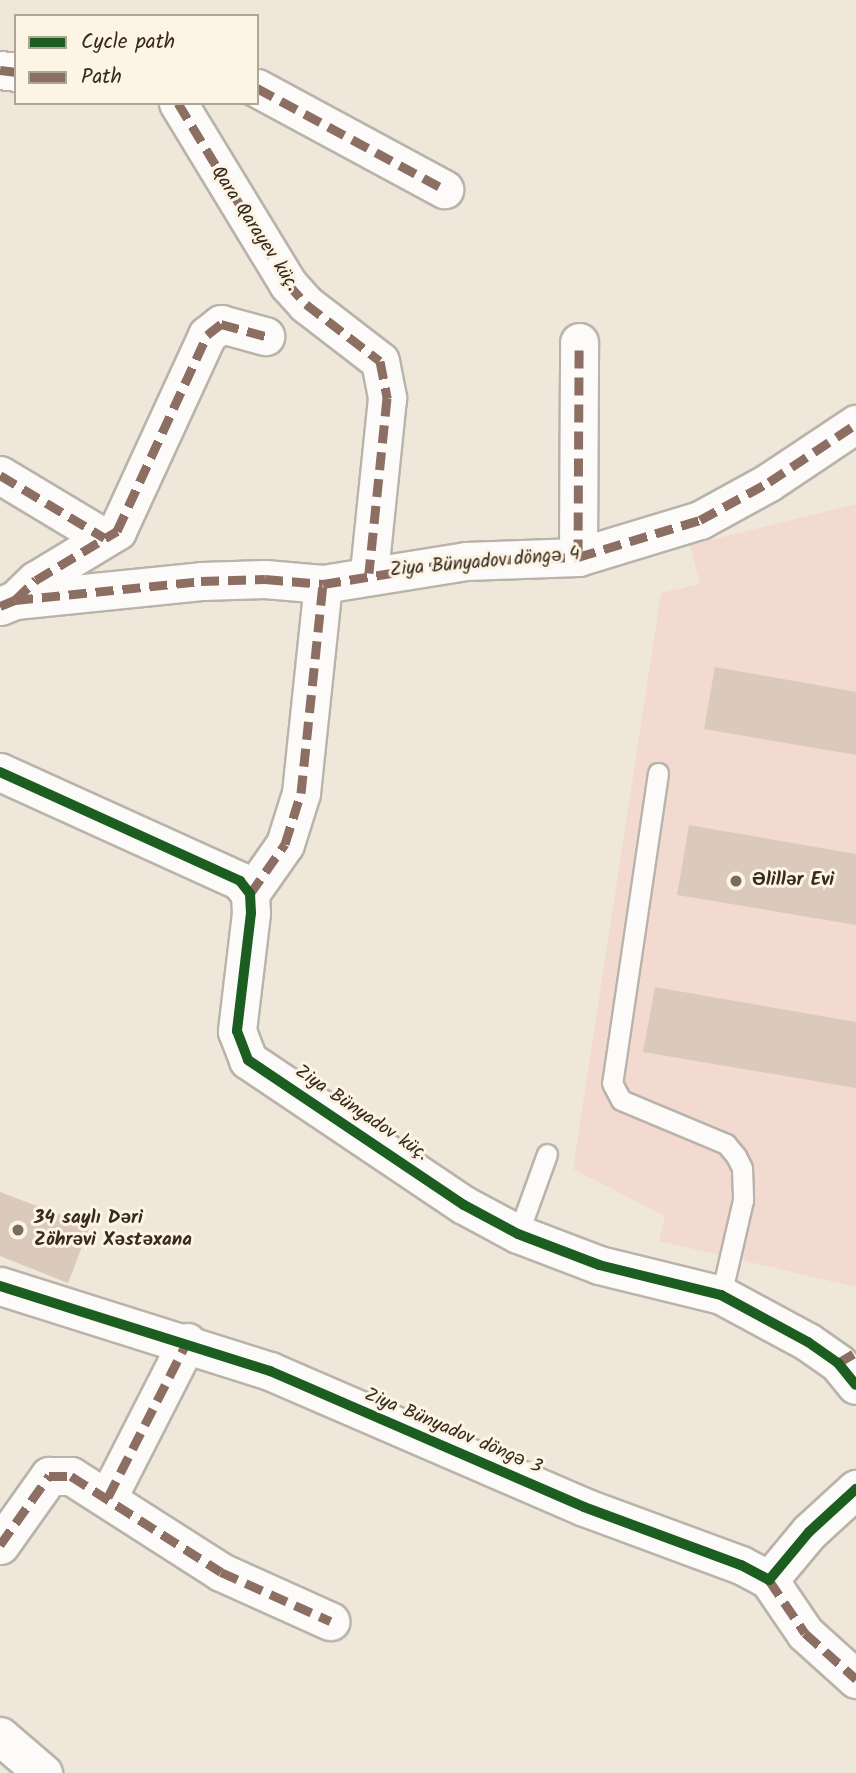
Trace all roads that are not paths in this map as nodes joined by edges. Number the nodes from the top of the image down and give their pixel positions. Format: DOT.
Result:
graph roads {
  1 [pos="259,89"];
  2 [pos="179,105"];
  3 [pos="444,189"];
  4 [pos="265,336"];
  5 [pos="579,342"];
  6 [pos="856,424"];
  7 [pos="0,475"];
  8 [pos="105,538"];
  9 [pos="578,556"];
  10 [pos="369,573"];
  11 [pos="323,584"];
  12 [pos="7,603"];
  13 [pos="0,772"];
  14 [pos="658,773"];
  15 [pos="250,894"];
  16 [pos="547,1154"];
  17 [pos="518,1234"];
  18 [pos="0,1286"];
  19 [pos="721,1295"];
  20 [pos="187,1342"];
  21 [pos="850,1367"];
  22 [pos="856,1489"];
  23 [pos="108,1497"];
  24 [pos="0,1545"];
  25 [pos="769,1580"];
  26 [pos="330,1621"];
  27 [pos="856,1679"];
  28 [pos="0,1735"];
  29 [pos="43,1773"];
  1 -- 3 [label="street"];
  2 -- 10 [label="street, Qara Qarayev küç."];
  4 -- 8 [label="street"];
  5 -- 9 [label="street"];
  6 -- 9 [label="street, Ziya Bünyadov döngə 4"];
  7 -- 8 [label="street"];
  8 -- 12 [label="street"];
  9 -- 10 [label="street, Ziya Bünyadov döngə 4"];
  10 -- 11 [label="street, Ziya Bünyadov döngə 4"];
  11 -- 12 [label="street, Ziya Bünyadov döngə 4"];
  11 -- 15 [label="street"];
  13 -- 15 [label="street"];
  14 -- 19 [label="lane"];
  15 -- 17 [label="street, Ziya Bünyadov küç."];
  16 -- 17 [label="lane"];
  17 -- 19 [label="street, Ziya Bünyadov küç."];
  18 -- 20 [label="street, Ziya Bünyadov döngə 3"];
  19 -- 21 [label="street, Ziya Bünyadov küç."];
  20 -- 23 [label="street"];
  20 -- 25 [label="street, Ziya Bünyadov döngə 3"];
  22 -- 25 [label="street"];
  23 -- 24 [label="street"];
  23 -- 26 [label="street"];
  25 -- 27 [label="street"];
  28 -- 29 [label="street"];
}
